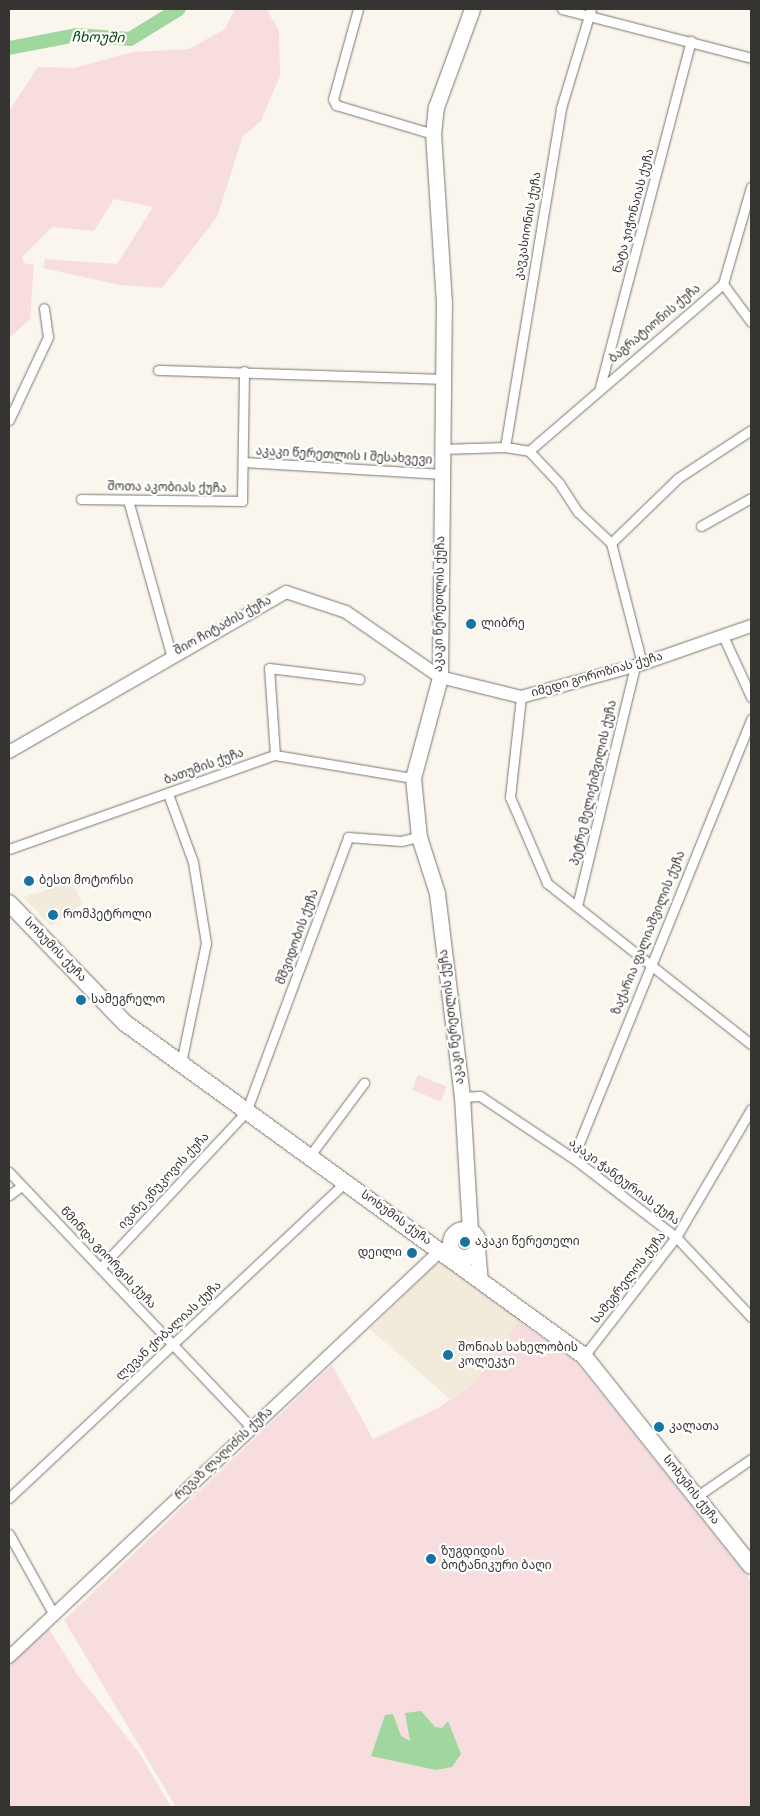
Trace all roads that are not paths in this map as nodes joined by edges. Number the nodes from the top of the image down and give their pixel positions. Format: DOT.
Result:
graph roads {
  1 [pos="358,9"];
  2 [pos="472,9"];
  3 [pos="562,9"];
  4 [pos="590,11"];
  5 [pos="691,41"];
  6 [pos="751,58"];
  7 [pos="432,134"];
  8 [pos="751,187"];
  9 [pos="723,284"];
  10 [pos="44,308"];
  11 [pos="751,322"];
  12 [pos="158,370"];
  13 [pos="244,371"];
  14 [pos="441,379"];
  15 [pos="600,387"];
  16 [pos="9,420"];
  17 [pos="751,430"];
  18 [pos="505,446"];
  19 [pos="441,449"];
  20 [pos="529,451"];
  21 [pos="244,462"];
  22 [pos="442,474"];
  23 [pos="751,498"];
  24 [pos="81,499"];
  25 [pos="128,500"];
  26 [pos="701,526"];
  27 [pos="611,543"];
  28 [pos="751,626"];
  29 [pos="723,636"];
  30 [pos="171,654"];
  31 [pos="638,665"];
  32 [pos="440,677"];
  33 [pos="359,679"];
  34 [pos="521,697"];
  35 [pos="751,697"];
  36 [pos="751,719"];
  37 [pos="9,752"];
  38 [pos="275,755"];
  39 [pos="413,778"];
  40 [pos="168,794"];
  41 [pos="419,837"];
  42 [pos="9,849"];
  43 [pos="9,904"];
  44 [pos="577,906"];
  45 [pos="650,962"];
  46 [pos="751,1044"];
  47 [pos="180,1063"];
  48 [pos="364,1083"];
  49 [pos="462,1097"];
  50 [pos="751,1109"];
  51 [pos="246,1112"];
  52 [pos="308,1158"];
  53 [pos="573,1158"];
  54 [pos="9,1172"];
  55 [pos="346,1182"];
  56 [pos="20,1187"];
  57 [pos="9,1195"];
  58 [pos="467,1224"];
  59 [pos="453,1235"];
  60 [pos="676,1238"];
  61 [pos="435,1247"];
  62 [pos="477,1248"];
  63 [pos="458,1259"];
  64 [pos="101,1267"];
  65 [pos="480,1280"];
  66 [pos="751,1317"];
  67 [pos="172,1346"];
  68 [pos="584,1356"];
  69 [pos="252,1428"];
  70 [pos="751,1459"];
  71 [pos="696,1497"];
  72 [pos="9,1498"];
  73 [pos="9,1534"];
  74 [pos="751,1566"];
  75 [pos="54,1615"];
  76 [pos="9,1657"];
  1 -- 7 [label="street"];
  2 -- 7 [label="main road, აკაკი წერეთლის ქუჩა"];
  3 -- 4 [label="street"];
  4 -- 5 [label="street"];
  4 -- 18 [label="street, კავკასიონის ქუჩა"];
  5 -- 6 [label="street"];
  5 -- 15 [label="street, ნატა ჯიჭონაიას ქუჩა"];
  7 -- 14 [label="main road, აკაკი წერეთლის ქუჩა"];
  8 -- 9 [label="street"];
  9 -- 11 [label="street"];
  9 -- 15 [label="street, ბაგრატიონის ქუჩა"];
  10 -- 16 [label="street"];
  12 -- 13 [label="street"];
  13 -- 14 [label="street"];
  13 -- 21 [label="street, შოთა აკობიას ქუჩა"];
  14 -- 19 [label="main road, აკაკი წერეთლის ქუჩა"];
  15 -- 20 [label="street, ბაგრატიონის ქუჩა"];
  17 -- 27 [label="street"];
  18 -- 19 [label="street"];
  18 -- 20 [label="street"];
  19 -- 22 [label="main road, აკაკი წერეთლის ქუჩა"];
  20 -- 27 [label="street"];
  21 -- 22 [label="street, აკაკი წერეთლის I შესახვევი"];
  21 -- 25 [label="street, შოთა აკობიას ქუჩა"];
  22 -- 32 [label="main road, აკაკი წერეთლის ქუჩა"];
  23 -- 26 [label="street"];
  24 -- 25 [label="street, შოთა აკობიას ქუჩა"];
  25 -- 30 [label="street"];
  27 -- 31 [label="street"];
  28 -- 29 [label="street, იმედი გოროზიას ქუჩა"];
  29 -- 31 [label="street, იმედი გოროზიას ქუჩა"];
  29 -- 35 [label="street"];
  30 -- 32 [label="street, შიო ჩიტაძის ქუჩა"];
  30 -- 37 [label="street, შიო ჩიტაძის ქუჩა"];
  31 -- 34 [label="street, იმედი გოროზიას ქუჩა"];
  31 -- 44 [label="street, პეტრე მელიქიშვილის ქუჩა"];
  32 -- 34 [label="street, იმედი გოროზიას ქუჩა"];
  32 -- 39 [label="main road, აკაკი წერეთლის ქუჩა"];
  33 -- 38 [label="street"];
  34 -- 44 [label="street"];
  36 -- 45 [label="street, ზაქარია ფალიაშვილის ქუჩა"];
  38 -- 39 [label="street, ბათუმის ქუჩა"];
  38 -- 40 [label="street, ბათუმის ქუჩა"];
  39 -- 41 [label="main road, აკაკი წერეთლის ქუჩა"];
  40 -- 42 [label="street, ბათუმის ქუჩა"];
  40 -- 47 [label="street"];
  41 -- 49 [label="main road, აკაკი წერეთლის ქუჩა"];
  41 -- 51 [label="street, მშვიდობის ქუჩა"];
  43 -- 47 [label="highway, სოხუმის ქუჩა"];
  44 -- 45 [label="street"];
  45 -- 46 [label="street"];
  45 -- 53 [label="street, ზაქარია ფალიაშვილის ქუჩა"];
  47 -- 51 [label="highway, სოხუმის ქუჩა"];
  48 -- 52 [label="street"];
  49 -- 53 [label="street, აკაკი ჭანტურიას ქუჩა"];
  49 -- 58 [label="main road, აკაკი წერეთლის ქუჩა"];
  50 -- 60 [label="street, სამეგრელოს ქუჩა"];
  51 -- 52 [label="highway, სოხუმის ქუჩა"];
  51 -- 64 [label="street, ივანე ვნუკოვის ქუჩა"];
  52 -- 55 [label="highway, სოხუმის ქუჩა"];
  53 -- 60 [label="street, აკაკი ჭანტურიას ქუჩა"];
  54 -- 56 [label="street, წმინდა გიორგის ქუჩა"];
  55 -- 61 [label="highway, სოხუმის ქუჩა"];
  55 -- 67 [label="street, ლევან ქობალიას ქუჩა"];
  56 -- 57 [label="street"];
  56 -- 64 [label="street, წმინდა გიორგის ქუჩა"];
  58 -- 59 [label="main road"];
  58 -- 61 [label="main road"];
  58 -- 62 [label="main road"];
  59 -- 61 [label="main road"];
  59 -- 63 [label="main road"];
  60 -- 66 [label="street, აკაკი ჭანტურიას ქუჩა"];
  60 -- 68 [label="street, სამეგრელოს ქუჩა"];
  61 -- 63 [label="highway, სოხუმის ქუჩა"];
  61 -- 69 [label="street, რევაზ ლაღიძის ქუჩა"];
  62 -- 63 [label="main road"];
  62 -- 65 [label="main road"];
  63 -- 65 [label="highway, სოხუმის ქუჩა"];
  64 -- 67 [label="street, წმინდა გიორგის ქუჩა"];
  65 -- 68 [label="highway, სოხუმის ქუჩა"];
  67 -- 69 [label="street, წმინდა გიორგის ქუჩა"];
  67 -- 72 [label="street, ლევან ქობალიას ქუჩა"];
  68 -- 71 [label="highway, სოხუმის ქუჩა"];
  69 -- 75 [label="street, რევაზ ლაღიძის ქუჩა"];
  70 -- 71 [label="street"];
  71 -- 74 [label="highway, სოხუმის ქუჩა"];
  73 -- 75 [label="street"];
  75 -- 76 [label="street, რევაზ ლაღიძის ქუჩა"];
}
